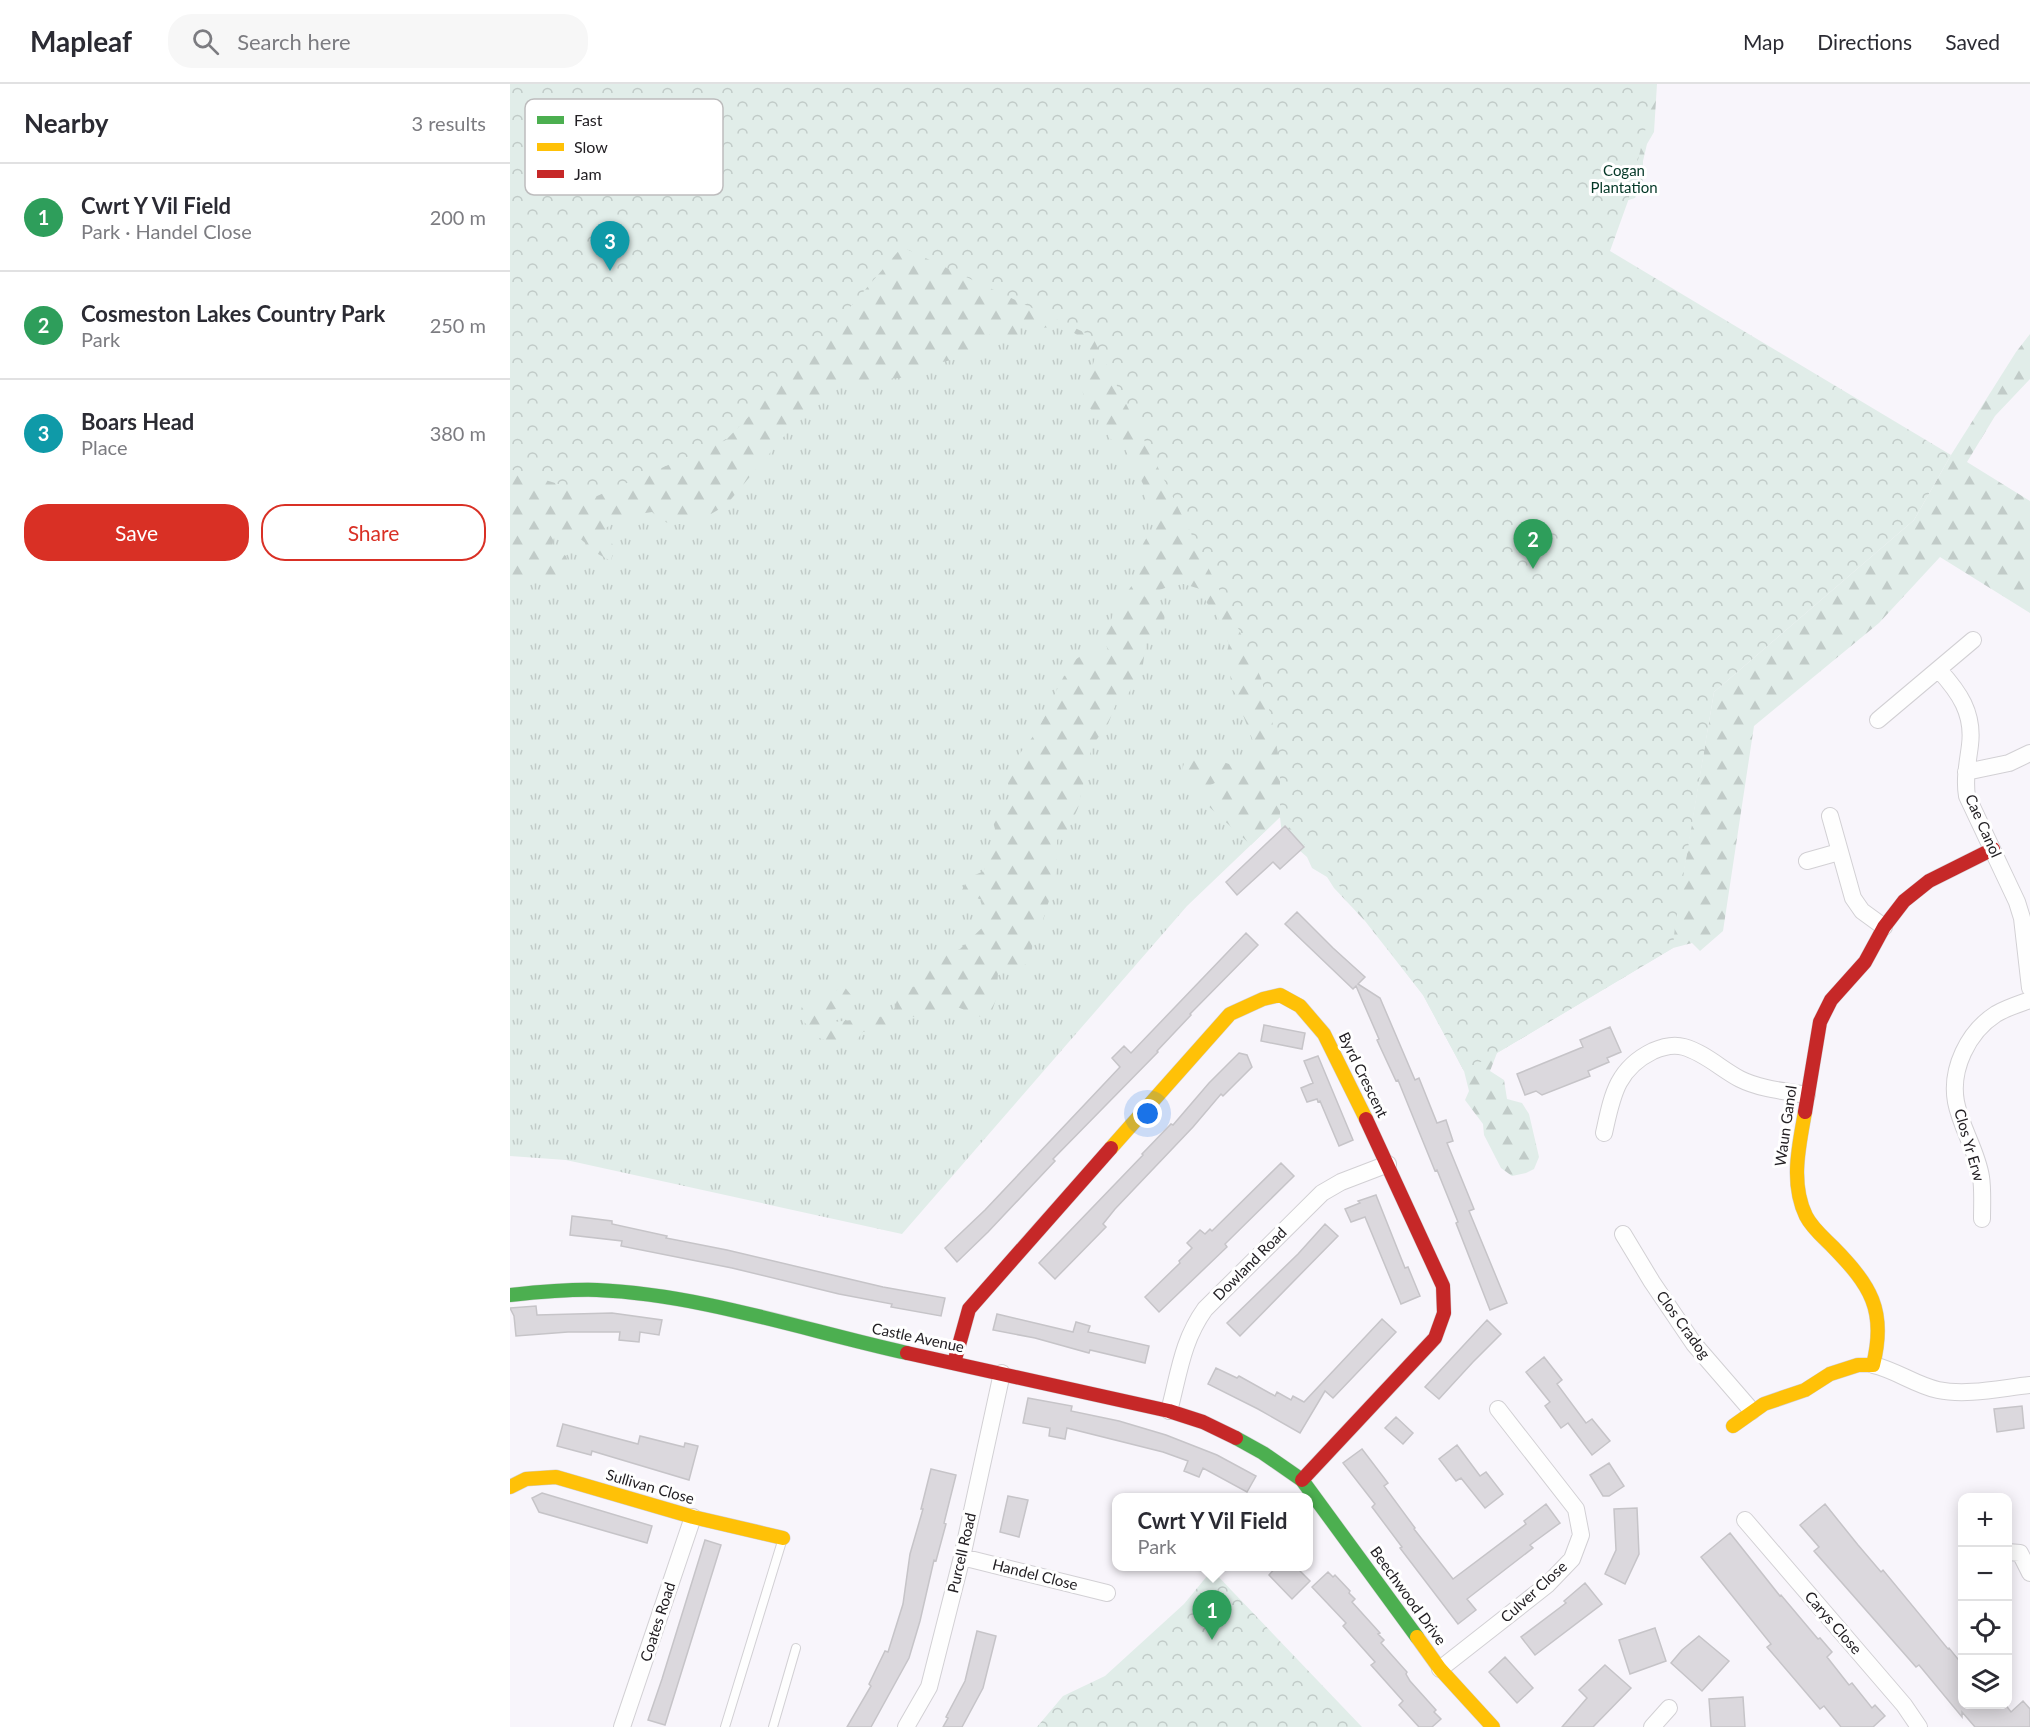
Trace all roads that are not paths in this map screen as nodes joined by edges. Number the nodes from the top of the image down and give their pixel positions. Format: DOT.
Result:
graph roads {
  1 [pos="1973,640"];
  2 [pos="1939,670"];
  3 [pos="1878,720"];
  4 [pos="2030,753"];
  5 [pos="1966,772"];
  6 [pos="1830,816"];
  7 [pos="1992,849"];
  8 [pos="1839,852"];
  9 [pos="1807,861"];
  10 [pos="1884,927"];
  11 [pos="2030,988"];
  12 [pos="2030,1000"];
  13 [pos="1807,1095"];
  14 [pos="1604,1133"];
  15 [pos="1388,1164"];
  16 [pos="1982,1219"];
  17 [pos="1623,1234"];
  18 [pos="510,1295"];
  19 [pos="954,1363"];
  20 [pos="1873,1365"];
  21 [pos="1002,1373"];
  22 [pos="2030,1385"];
  23 [pos="1498,1409"];
  24 [pos="1752,1410"];
  25 [pos="1169,1412"];
  26 [pos="1733,1426"];
  27 [pos="1302,1480"];
  28 [pos="510,1487"];
  29 [pos="1312,1493"];
  30 [pos="1313,1495"];
  31 [pos="693,1517"];
  32 [pos="1745,1520"];
  33 [pos="783,1538"];
  34 [pos="2012,1552"];
  35 [pos="962,1557"];
  36 [pos="2030,1573"];
  37 [pos="1107,1593"];
  38 [pos="796,1648"];
  39 [pos="1440,1668"];
  40 [pos="1669,1708"];
  41 [pos="622,1727"];
  42 [pos="725,1727"];
  43 [pos="773,1727"];
  44 [pos="906,1727"];
  45 [pos="1493,1727"];
  46 [pos="1652,1727"];
  47 [pos="1919,1727"];
  1 -- 2 [label="street"];
  2 -- 3 [label="street"];
  2 -- 5 [label="street, Cae Canol"];
  4 -- 5 [label="street"];
  5 -- 7 [label="street, Cae Canol"];
  6 -- 8 [label="street"];
  7 -- 10 [label="street, Waun Ganol"];
  7 -- 11 [label="street, Cae Canol"];
  8 -- 9 [label="street"];
  8 -- 10 [label="street"];
  10 -- 13 [label="street, Waun Ganol"];
  12 -- 16 [label="street, Clos Yr Erw"];
  13 -- 14 [label="street"];
  13 -- 20 [label="street, Waun Ganol"];
  15 -- 19 [label="street, Byrd Crescent"];
  15 -- 25 [label="street, Dowland Road"];
  15 -- 27 [label="street, Byrd Crescent"];
  17 -- 24 [label="street, Clos Cradog"];
  18 -- 19 [label="street, Castle Avenue"];
  19 -- 21 [label="street, Castle Avenue"];
  20 -- 22 [label="street"];
  20 -- 24 [label="street"];
  21 -- 25 [label="street, Castle Avenue"];
  21 -- 35 [label="street, Purcell Road"];
  23 -- 39 [label="street, Culver Close"];
  24 -- 26 [label="street"];
  25 -- 27 [label="street, Castle Avenue"];
  27 -- 29 [label="street, Beechwood Drive"];
  28 -- 31 [label="street, Sullivan Close"];
  30 -- 39 [label="street, Beechwood Drive"];
  31 -- 33 [label="street, Sullivan Close"];
  31 -- 41 [label="street, Coates Road"];
  32 -- 47 [label="street, Carys Close"];
  33 -- 42 [label="lane"];
  34 -- 36 [label="street"];
  35 -- 37 [label="street, Handel Close"];
  35 -- 44 [label="street, Purcell Road"];
  38 -- 43 [label="lane"];
  39 -- 45 [label="street, Beechwood Drive"];
  40 -- 46 [label="street"];
}
